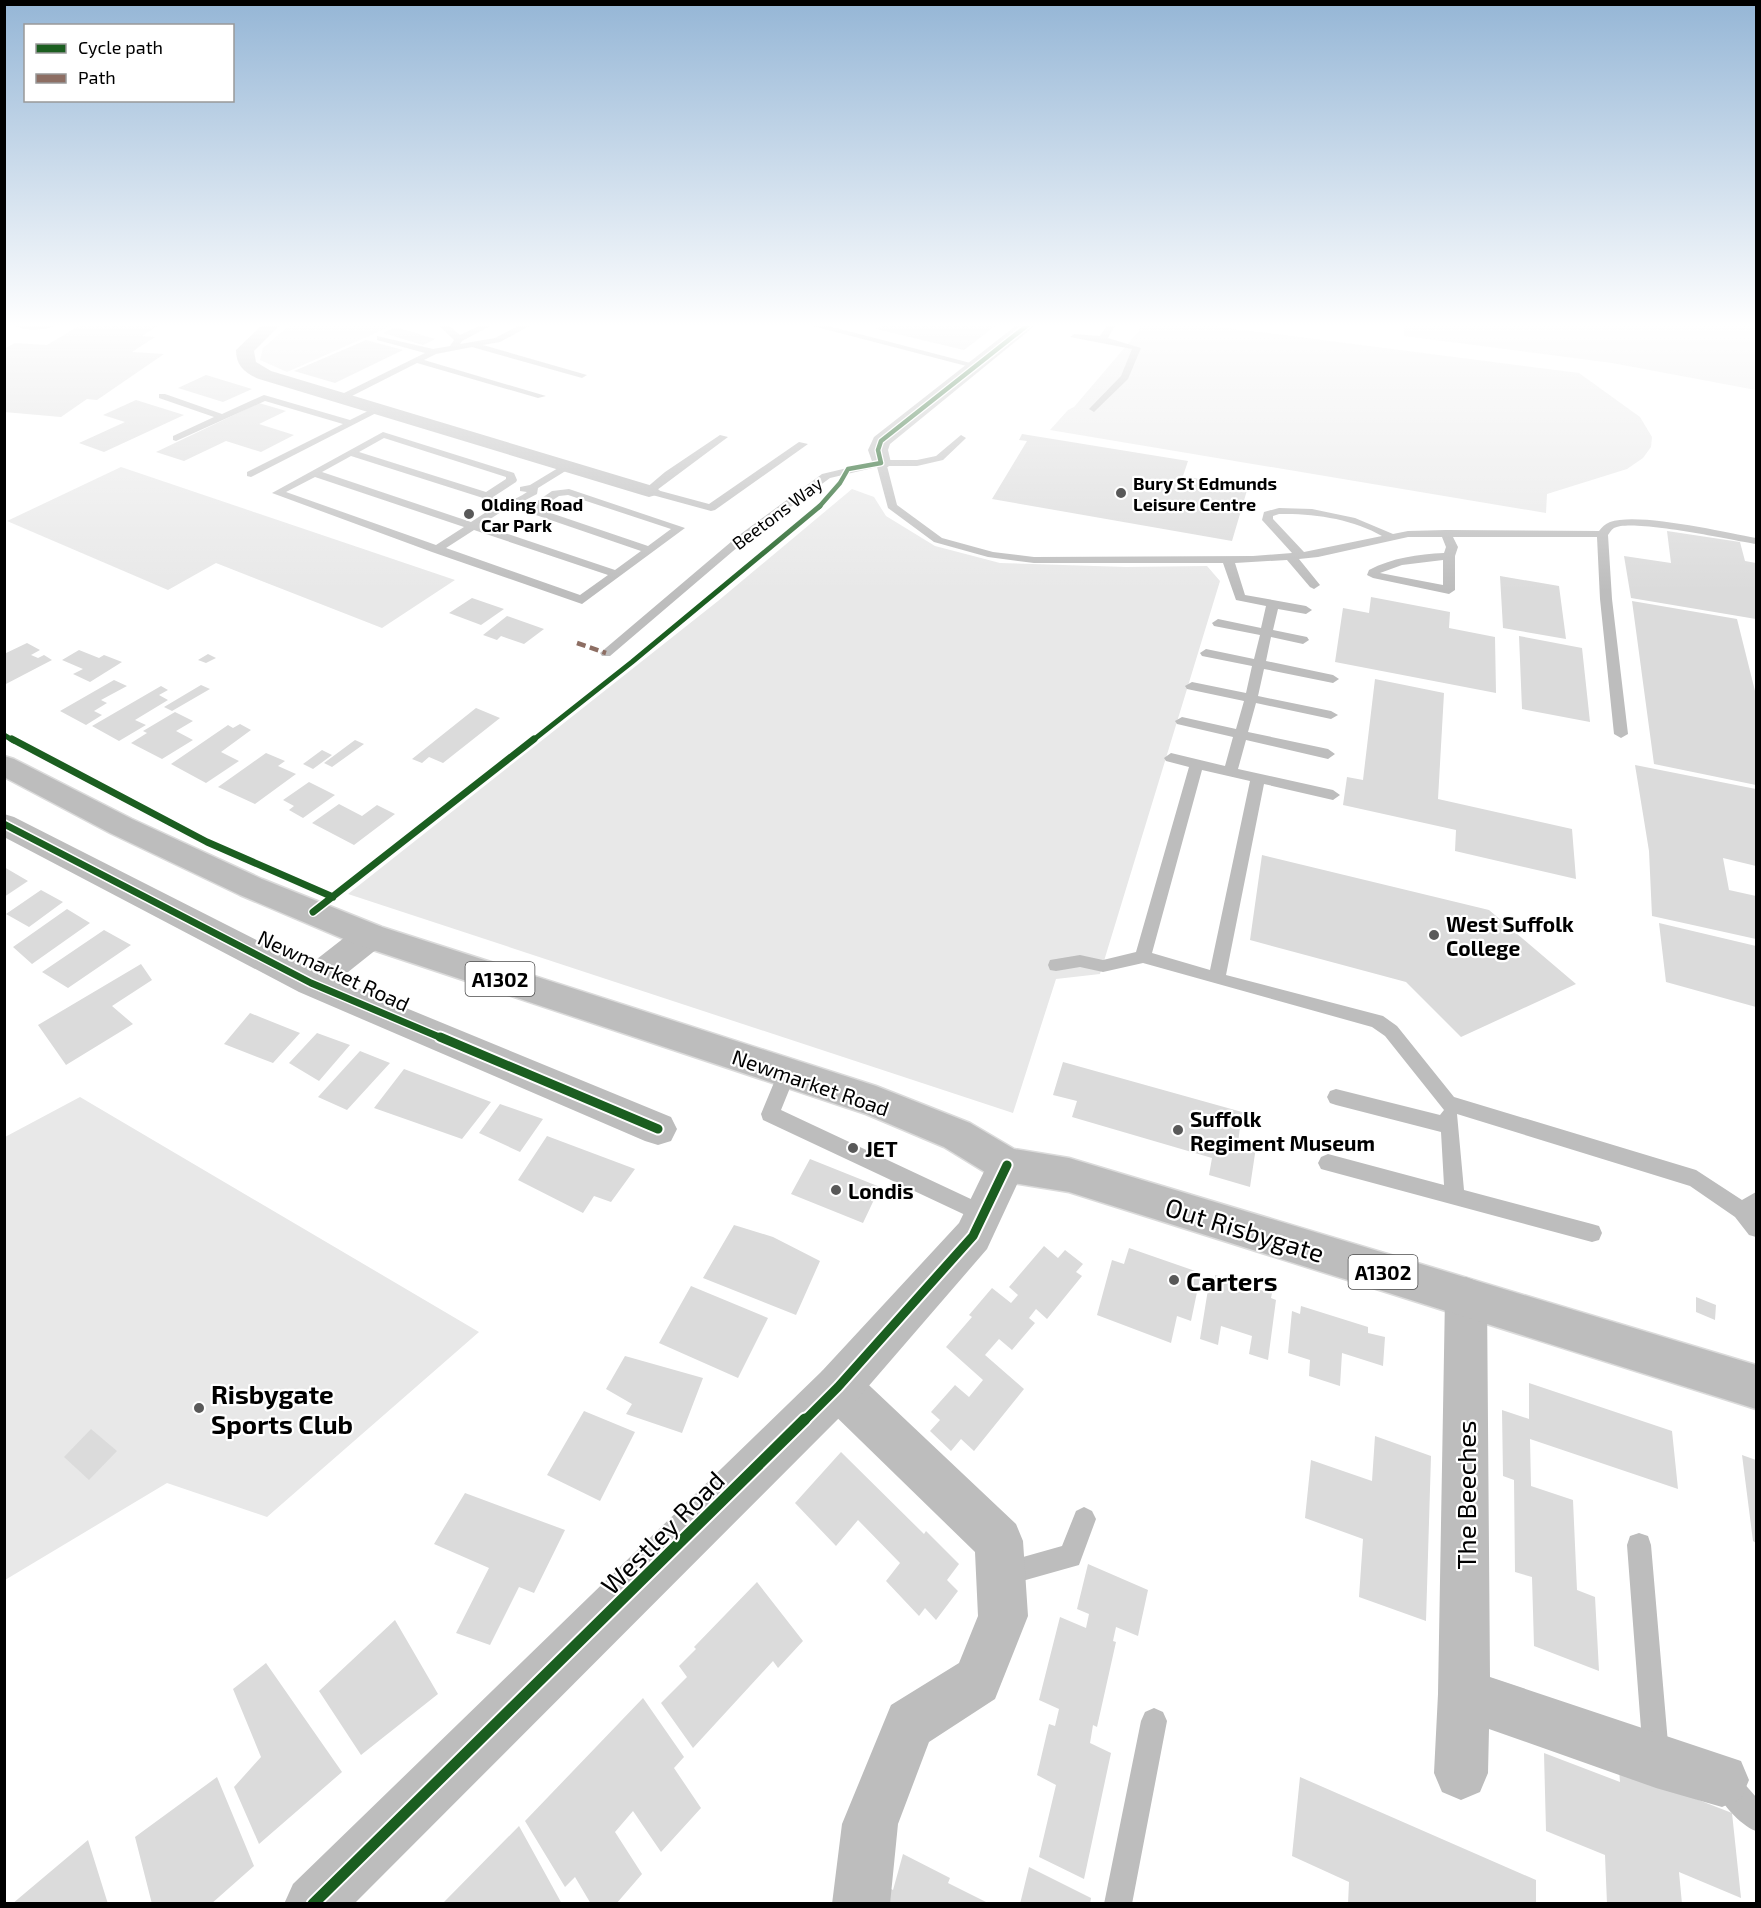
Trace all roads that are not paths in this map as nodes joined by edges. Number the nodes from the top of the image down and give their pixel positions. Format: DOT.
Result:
graph roads {
  1 [pos="211,413"];
  2 [pos="231,413"];
  3 [pos="316,413"];
  4 [pos="371,413"];
  5 [pos="393,413"];
  6 [pos="917,413"];
  7 [pos="222,417"];
  8 [pos="351,423"];
  9 [pos="723,437"];
  10 [pos="176,438"];
  11 [pos="961,438"];
  12 [pos="803,444"];
  13 [pos="351,453"];
  14 [pos="881,463"];
  15 [pos="568,465"];
  16 [pos="314,473"];
  17 [pos="251,474"];
  18 [pos="649,491"];
  19 [pos="486,496"];
  20 [pos="503,506"];
  21 [pos="531,510"];
  22 [pos="472,526"];
  23 [pos="1446,533"];
  24 [pos="1602,534"];
  25 [pos="1392,538"];
  26 [pos="1756,541"];
  27 [pos="436,550"];
  28 [pos="650,550"];
  29 [pos="1296,556"];
  30 [pos="1449,556"];
  31 [pos="1228,559"];
  32 [pos="617,574"];
  33 [pos="1314,585"];
  34 [pos="1273,604"];
  35 [pos="1306,610"];
  36 [pos="1218,622"];
  37 [pos="1266,633"];
  38 [pos="1303,640"];
  39 [pos="606,653"];
  40 [pos="1206,653"];
  41 [pos="1258,665"];
  42 [pos="1333,679"];
  43 [pos="1192,686"];
  44 [pos="1251,699"];
  45 [pos="1331,715"];
  46 [pos="1182,722"];
  47 [pos="1621,734"];
  48 [pos="1241,735"];
  49 [pos="1328,753"];
  50 [pos="1171,758"];
  51 [pos="1197,764"];
  52 [pos="4,765"];
  53 [pos="1230,771"];
  54 [pos="1258,778"];
  55 [pos="1334,795"];
  56 [pos="4,824"];
  57 [pos="370,936"];
  58 [pos="1143,957"];
  59 [pos="1056,965"];
  60 [pos="1217,979"];
  61 [pos="311,983"];
  62 [pos="787,1073"];
  63 [pos="1336,1097"];
  64 [pos="1448,1103"];
  65 [pos="1450,1126"];
  66 [pos="658,1128"];
  67 [pos="1328,1163"];
  68 [pos="1007,1165"];
  69 [pos="1455,1198"];
  70 [pos="1749,1206"];
  71 [pos="983,1214"];
  72 [pos="1756,1228"];
  73 [pos="1592,1233"];
  74 [pos="1466,1297"];
  75 [pos="838,1387"];
  76 [pos="1756,1388"];
  77 [pos="1084,1519"];
  78 [pos="1639,1545"];
  79 [pos="1001,1575"];
  80 [pos="1464,1694"];
  81 [pos="1154,1721"];
  82 [pos="1656,1761"];
  83 [pos="1461,1773"];
  84 [pos="1722,1780"];
  85 [pos="1756,1817"];
  86 [pos="313,1904"];
  87 [pos="861,1904"];
  88 [pos="1118,1904"];
  1 -- 7 [label="lane"];
  2 -- 7 [label="lane"];
  3 -- 8 [label="lane"];
  4 -- 8 [label="lane"];
  5 -- 15 [label="street"];
  6 -- 14 [label="street"];
  7 -- 10 [label="lane"];
  8 -- 17 [label="lane"];
  9 -- 18 [label="lane"];
  11 -- 14 [label="lane, Beetons Way"];
  12 -- 18 [label="lane"];
  13 -- 16 [label="lane"];
  13 -- 19 [label="lane"];
  13 -- 19 [label="lane"];
  14 -- 31 [label="lane"];
  14 -- 39 [label="lane, Beetons Way"];
  15 -- 18 [label="street"];
  15 -- 20 [label="lane"];
  16 -- 22 [label="lane"];
  16 -- 27 [label="lane"];
  19 -- 20 [label="lane"];
  20 -- 21 [label="lane"];
  20 -- 22 [label="lane"];
  21 -- 28 [label="lane"];
  21 -- 28 [label="lane"];
  22 -- 27 [label="lane"];
  22 -- 32 [label="lane"];
  23 -- 24 [label="lane"];
  23 -- 25 [label="lane"];
  23 -- 30 [label="lane"];
  24 -- 26 [label="lane"];
  24 -- 47 [label="lane"];
  25 -- 29 [label="lane"];
  25 -- 29 [label="lane"];
  27 -- 32 [label="lane"];
  28 -- 32 [label="lane"];
  29 -- 31 [label="lane"];
  29 -- 33 [label="lane"];
  30 -- 30 [label="lane"];
  31 -- 34 [label="lane"];
  34 -- 35 [label="lane"];
  34 -- 37 [label="lane"];
  36 -- 37 [label="lane"];
  37 -- 38 [label="lane"];
  37 -- 41 [label="lane"];
  40 -- 41 [label="lane"];
  41 -- 42 [label="lane"];
  41 -- 44 [label="lane"];
  43 -- 44 [label="lane"];
  44 -- 45 [label="lane"];
  44 -- 48 [label="lane"];
  46 -- 48 [label="lane"];
  48 -- 49 [label="lane"];
  48 -- 53 [label="lane"];
  50 -- 51 [label="lane"];
  51 -- 53 [label="lane"];
  51 -- 58 [label="lane"];
  52 -- 57 [label="street, Newmarket Road / A1302"];
  53 -- 54 [label="lane"];
  54 -- 55 [label="lane"];
  54 -- 60 [label="lane"];
  56 -- 61 [label="street, Newmarket Road"];
  57 -- 61 [label="street, Newmarket Road"];
  57 -- 62 [label="street, Newmarket Road / A1302"];
  58 -- 59 [label="lane"];
  58 -- 60 [label="lane"];
  60 -- 64 [label="lane"];
  61 -- 66 [label="street, Newmarket Road"];
  62 -- 68 [label="street, Newmarket Road / A1302"];
  62 -- 71 [label="lane"];
  63 -- 65 [label="lane"];
  64 -- 65 [label="lane"];
  64 -- 70 [label="lane"];
  65 -- 69 [label="lane"];
  67 -- 69 [label="lane"];
  68 -- 71 [label="street, Westley Road"];
  68 -- 74 [label="street, Out Risbygate / A1302"];
  69 -- 73 [label="lane"];
  70 -- 72 [label="lane"];
  71 -- 75 [label="street, Westley Road"];
  74 -- 76 [label="street, Out Risbygate / A1302"];
  74 -- 80 [label="street, The Beeches"];
  75 -- 79 [label="street"];
  75 -- 86 [label="street, Westley Road"];
  77 -- 79 [label="lane"];
  78 -- 82 [label="lane"];
  79 -- 87 [label="street"];
  80 -- 82 [label="street"];
  80 -- 83 [label="street, The Beeches"];
  81 -- 88 [label="lane"];
  82 -- 84 [label="street"];
  84 -- 85 [label="lane"];
}
